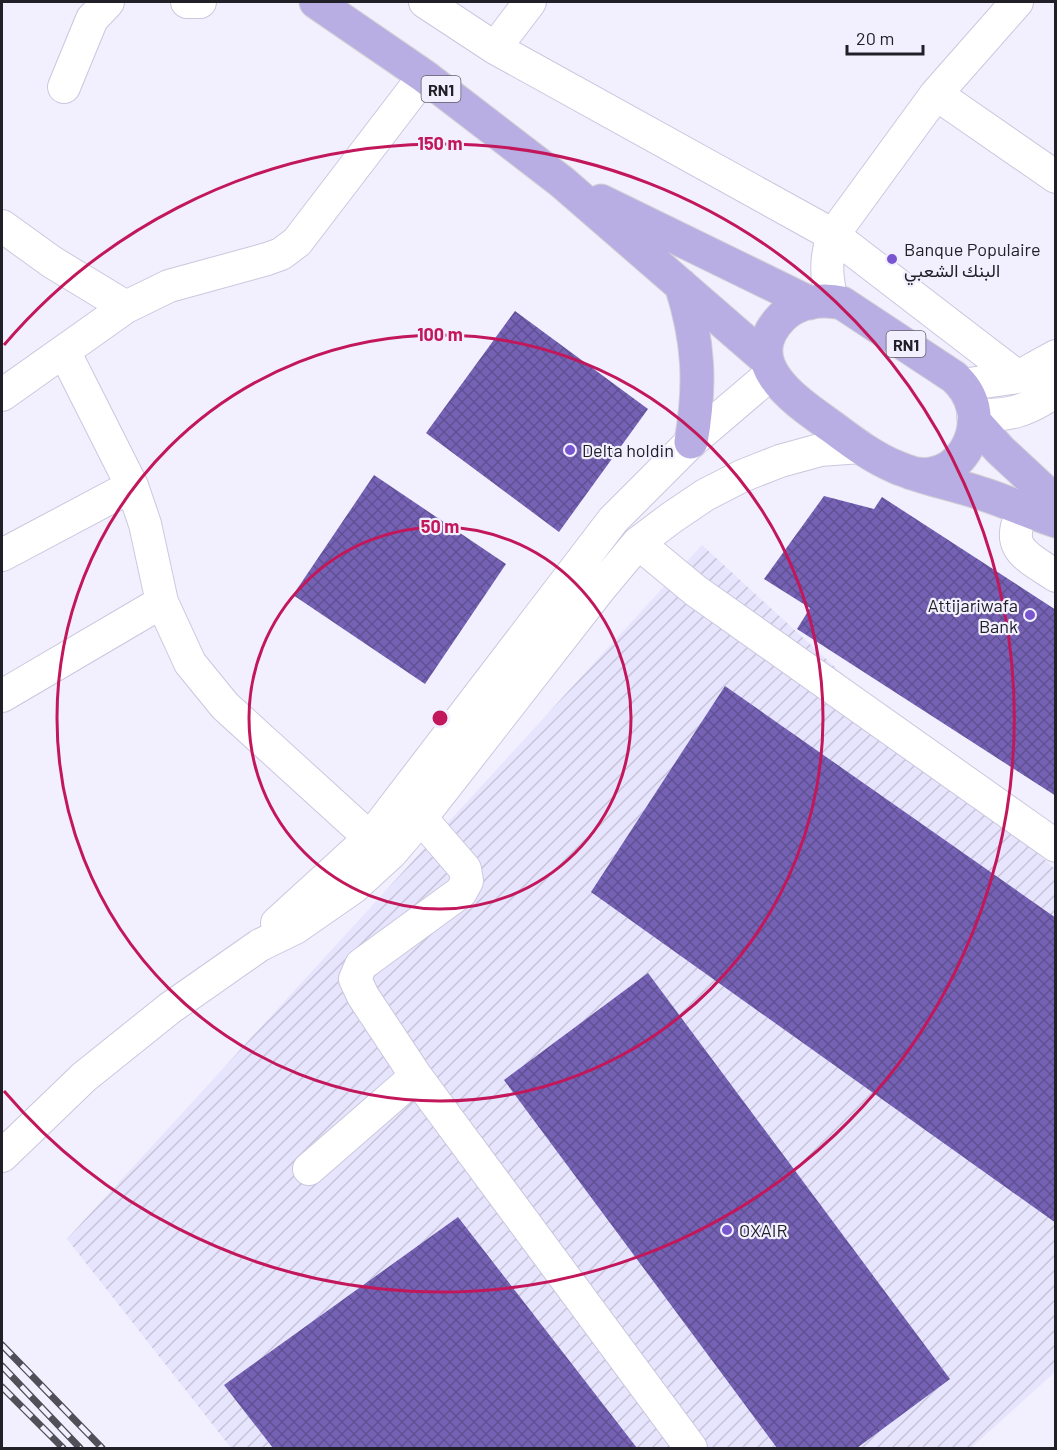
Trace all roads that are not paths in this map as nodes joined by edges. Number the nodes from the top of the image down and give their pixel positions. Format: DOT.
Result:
graph roads {
  1 [pos="108,2"];
  2 [pos="187,2"];
  3 [pos="200,2"];
  4 [pos="316,2"];
  5 [pos="425,2"];
  6 [pos="530,2"];
  7 [pos="1017,2"];
  8 [pos="495,48"];
  9 [pos="424,76"];
  10 [pos="64,87"];
  11 [pos="936,94"];
  12 [pos="1056,177"];
  13 [pos="562,182"];
  14 [pos="2,226"];
  15 [pos="833,235"];
  16 [pos="681,285"];
  17 [pos="821,302"];
  18 [pos="126,307"];
  19 [pos="64,351"];
  20 [pos="1056,356"];
  21 [pos="770,367"];
  22 [pos="1018,377"];
  23 [pos="6,387"];
  24 [pos="1049,406"];
  25 [pos="970,407"];
  26 [pos="691,442"];
  27 [pos="861,447"];
  28 [pos="911,473"];
  29 [pos="132,486"];
  30 [pos="1056,502"];
  31 [pos="1023,510"];
  32 [pos="1056,521"];
  33 [pos="638,543"];
  34 [pos="2,555"];
  35 [pos="1056,576"];
  36 [pos="162,602"];
  37 [pos="2,696"];
  38 [pos="421,818"];
  39 [pos="370,838"];
  40 [pos="1056,846"];
  41 [pos="260,945"];
  42 [pos="416,1076"];
  43 [pos="2,1156"];
  44 [pos="309,1169"];
  45 [pos="691,1449"];
  1 -- 10 [label="street"];
  2 -- 3 [label="street"];
  4 -- 9 [label="main road, RN1"];
  5 -- 8 [label="street"];
  6 -- 8 [label="street"];
  7 -- 11 [label="street"];
  8 -- 15 [label="street"];
  9 -- 13 [label="main road, RN1"];
  9 -- 18 [label="street"];
  11 -- 12 [label="street"];
  11 -- 15 [label="street"];
  13 -- 16 [label="main road, RN1"];
  13 -- 17 [label="main road, RN1"];
  14 -- 18 [label="street"];
  15 -- 17 [label="street"];
  15 -- 22 [label="street"];
  16 -- 21 [label="main road, RN1"];
  16 -- 26 [label="main road"];
  17 -- 21 [label="main road"];
  17 -- 25 [label="main road, RN1"];
  18 -- 19 [label="street"];
  19 -- 23 [label="street"];
  19 -- 29 [label="street"];
  20 -- 22 [label="street"];
  21 -- 26 [label="street"];
  21 -- 27 [label="main road, RN1"];
  22 -- 25 [label="street"];
  24 -- 25 [label="street"];
  25 -- 28 [label="main road, RN1"];
  25 -- 30 [label="main road, RN1"];
  26 -- 39 [label="street"];
  27 -- 28 [label="main road, RN1"];
  27 -- 33 [label="street"];
  28 -- 31 [label="main road, RN1"];
  29 -- 34 [label="street"];
  29 -- 36 [label="street"];
  31 -- 32 [label="main road, RN1"];
  31 -- 35 [label="street"];
  33 -- 38 [label="street"];
  33 -- 40 [label="street"];
  36 -- 37 [label="street"];
  36 -- 39 [label="street"];
  38 -- 41 [label="street"];
  38 -- 42 [label="street"];
  39 -- 41 [label="street"];
  41 -- 43 [label="street"];
  42 -- 44 [label="street"];
  42 -- 45 [label="street"];
}
